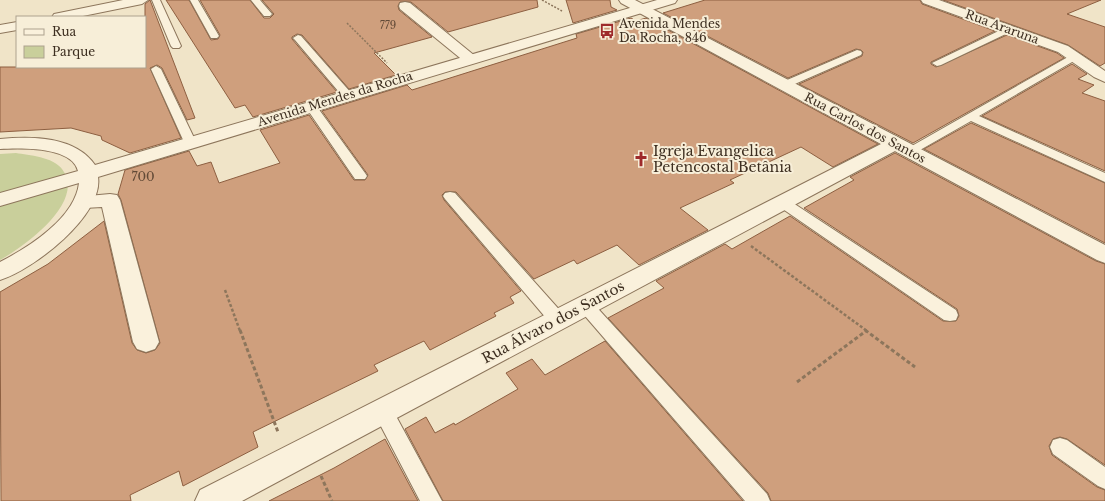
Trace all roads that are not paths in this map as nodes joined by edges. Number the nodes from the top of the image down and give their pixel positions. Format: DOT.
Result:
graph roads {
  1 [pos="142,0"];
  2 [pos="156,0"];
  3 [pos="194,0"];
  4 [pos="255,0"];
  5 [pos="625,0"];
  6 [pos="671,0"];
  7 [pos="927,0"];
  8 [pos="405,6"];
  9 [pos="642,9"];
  10 [pos="267,14"];
  11 [pos="64,16"];
  12 [pos="16,26"];
  13 [pos="0,29"];
  14 [pos="1009,29"];
  15 [pos="214,36"];
  16 [pos="298,38"];
  17 [pos="176,46"];
  18 [pos="857,53"];
  19 [pos="1075,56"];
  20 [pos="470,59"];
  21 [pos="937,63"];
  22 [pos="156,69"];
  23 [pos="1105,77"];
  24 [pos="784,85"];
  25 [pos="348,96"];
  26 [pos="312,106"];
  27 [pos="970,116"];
  28 [pos="190,142"];
  29 [pos="0,144"];
  30 [pos="902,147"];
  31 [pos="89,172"];
  32 [pos="360,176"];
  33 [pos="1105,178"];
  34 [pos="450,196"];
  35 [pos="0,200"];
  36 [pos="84,202"];
  37 [pos="782,202"];
  38 [pos="1105,255"];
  39 [pos="0,272"];
  40 [pos="585,305"];
  41 [pos="950,315"];
  42 [pos="558,320"];
  43 [pos="146,342"];
  44 [pos="383,411"];
  45 [pos="1060,447"];
  46 [pos="1105,480"];
  47 [pos="211,501"];
  48 [pos="431,501"];
  49 [pos="759,501"];
  1 -- 11 [label="street"];
  2 -- 17 [label="lane"];
  3 -- 15 [label="lane"];
  4 -- 10 [label="lane"];
  5 -- 9 [label="street, Rua Carlos dos Santos"];
  6 -- 9 [label="street, Avenida Mendes da Rocha"];
  7 -- 14 [label="street, Rua Araruna"];
  8 -- 20 [label="street"];
  9 -- 20 [label="street, Avenida Mendes da Rocha"];
  9 -- 24 [label="street, Rua Carlos dos Santos"];
  12 -- 13 [label="street"];
  14 -- 19 [label="street, Rua Araruna"];
  14 -- 21 [label="lane"];
  16 -- 25 [label="lane"];
  18 -- 24 [label="lane"];
  19 -- 23 [label="street, Rua Araruna"];
  19 -- 27 [label="lane"];
  20 -- 25 [label="street, Avenida Mendes da Rocha"];
  22 -- 28 [label="lane"];
  24 -- 30 [label="street, Rua Carlos dos Santos"];
  25 -- 26 [label="street, Avenida Mendes da Rocha"];
  26 -- 28 [label="street, Avenida Mendes da Rocha"];
  26 -- 32 [label="lane"];
  27 -- 30 [label="lane"];
  27 -- 33 [label="lane"];
  28 -- 31 [label="street, Avenida Mendes da Rocha"];
  29 -- 31 [label="street"];
  30 -- 37 [label="street, Rua Álvaro dos Santos"];
  30 -- 38 [label="street, Rua Carlos dos Santos"];
  31 -- 35 [label="street, Avenida Mendes da Rocha"];
  31 -- 36 [label="street"];
  34 -- 42 [label="lane"];
  36 -- 39 [label="street"];
  36 -- 43 [label="street"];
  37 -- 40 [label="street, Rua Álvaro dos Santos"];
  37 -- 41 [label="lane"];
  40 -- 42 [label="street, Rua Álvaro dos Santos"];
  40 -- 49 [label="lane"];
  42 -- 44 [label="street, Rua Álvaro dos Santos"];
  44 -- 47 [label="street, Rua Álvaro dos Santos"];
  44 -- 48 [label="lane"];
  45 -- 46 [label="lane"];
}
